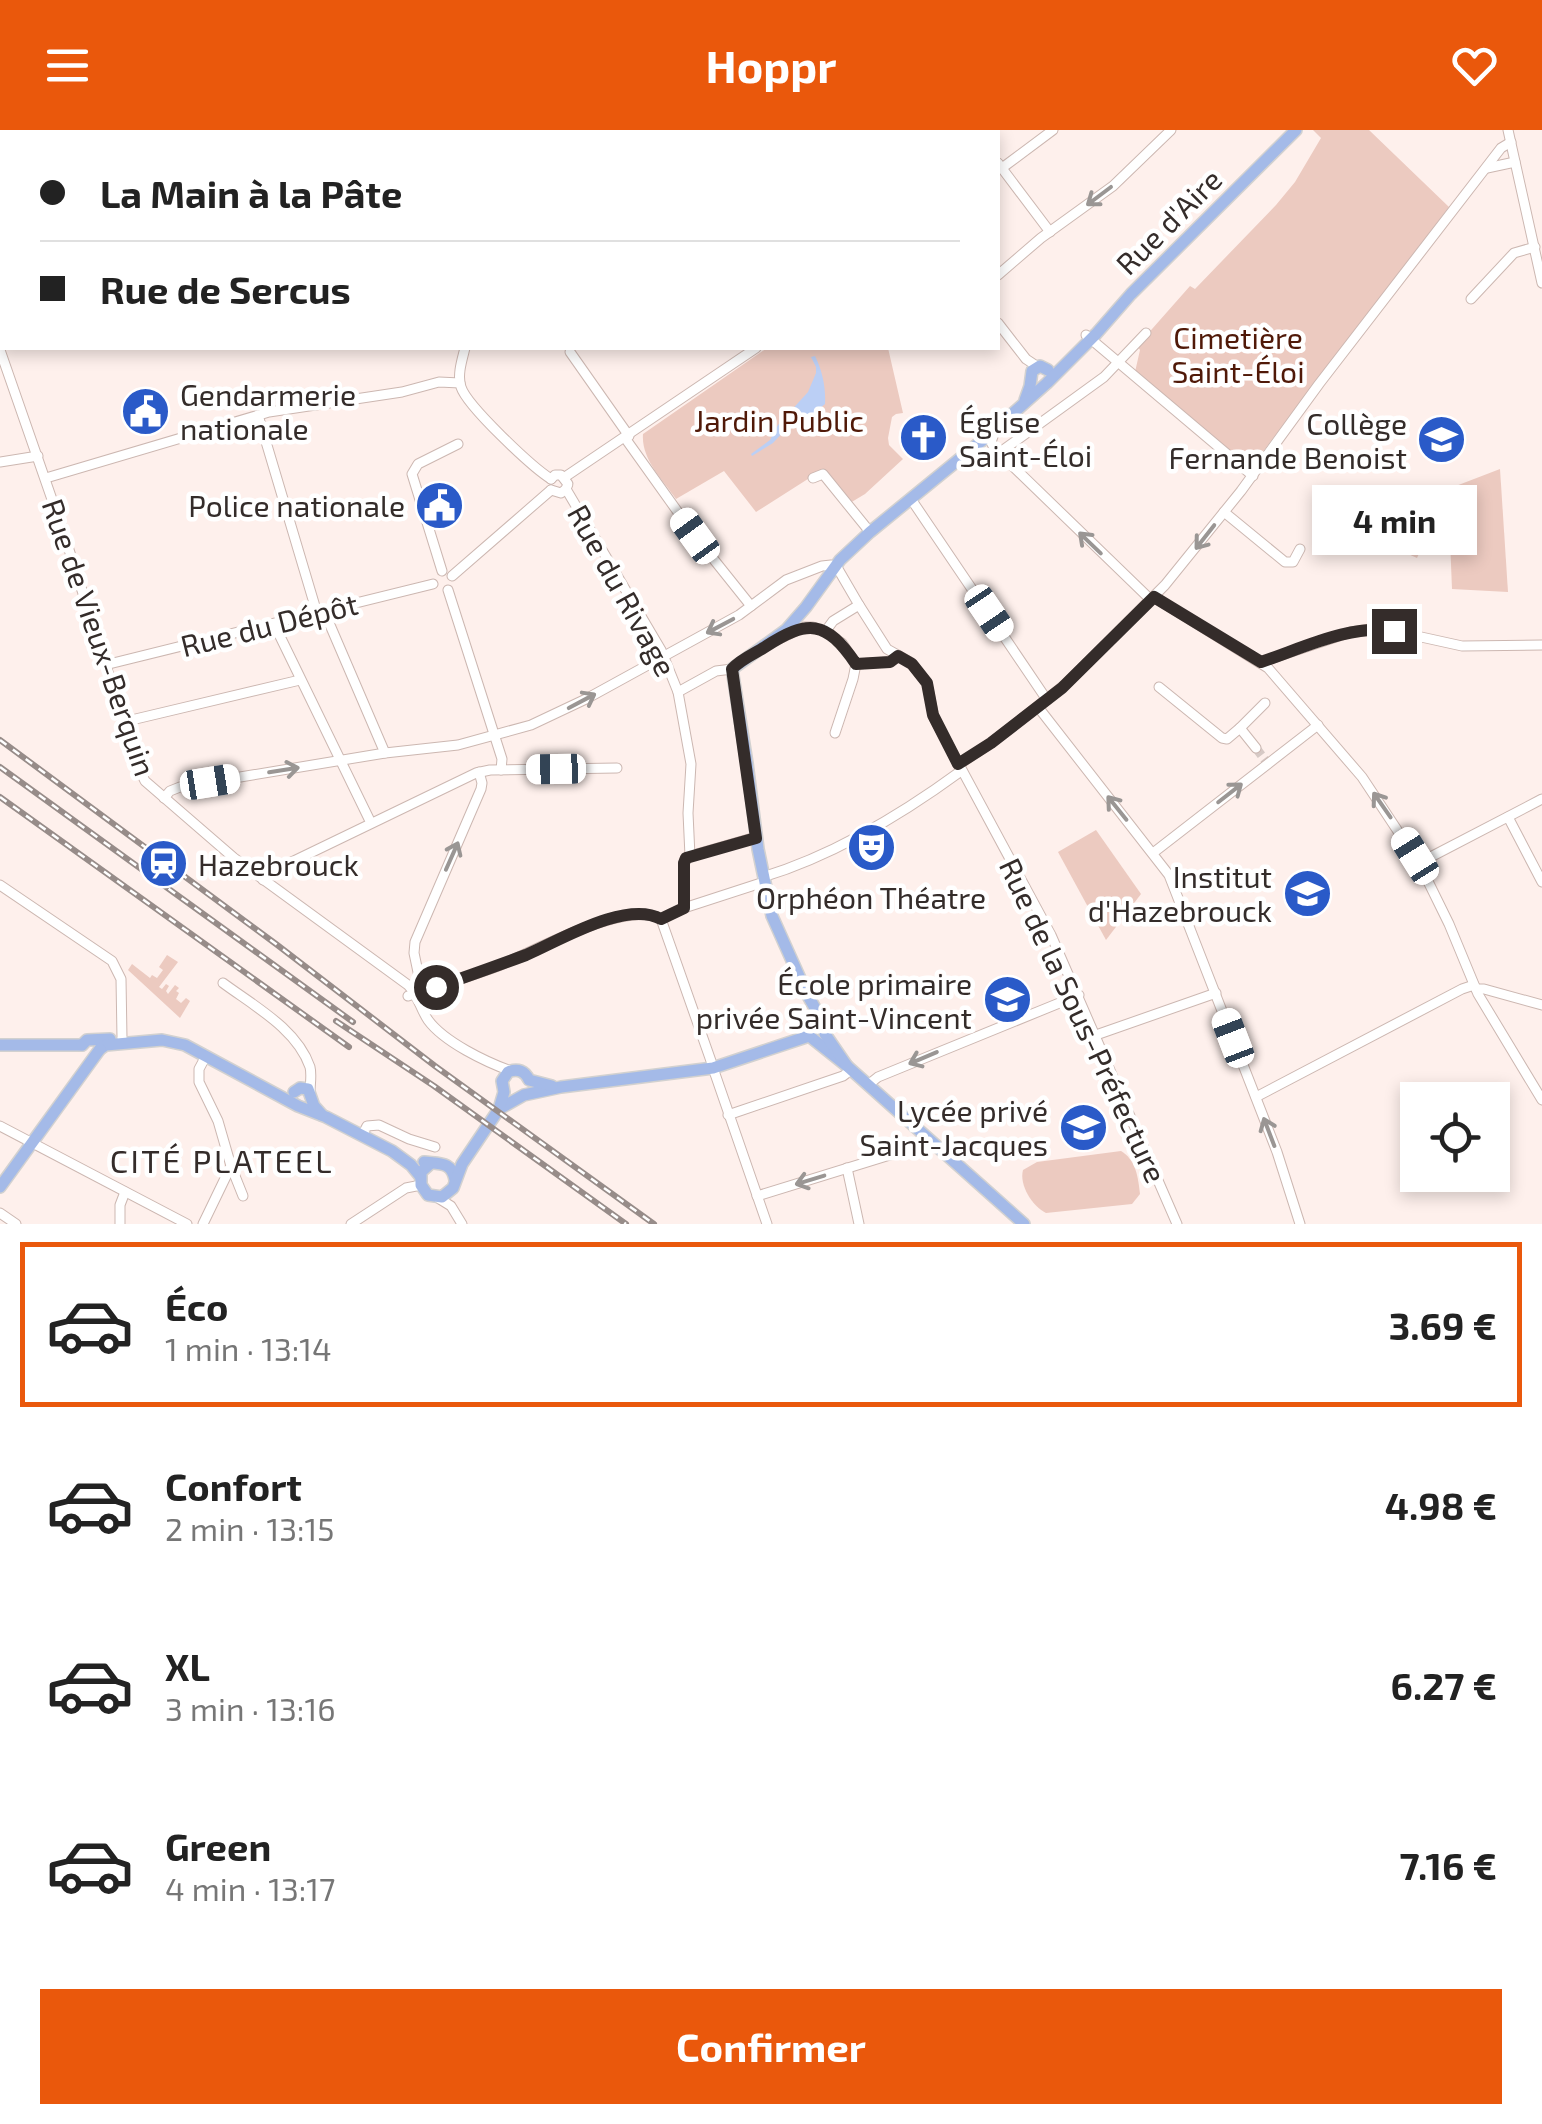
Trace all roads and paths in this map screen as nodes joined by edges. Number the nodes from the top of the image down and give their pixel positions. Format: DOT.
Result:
graph roads {
  1 [pos="1053,130"];
  2 [pos="1171,130"];
  3 [pos="1296,130"];
  4 [pos="1508,130"];
  5 [pos="1511,142"];
  6 [pos="1515,162"];
  7 [pos="1000,165"];
  8 [pos="1484,169"];
  9 [pos="1050,232"];
  10 [pos="1537,243"];
  11 [pos="1000,273"];
  12 [pos="1542,283"];
  13 [pos="1471,298"];
  14 [pos="1000,328"];
  15 [pos="1146,333"];
  16 [pos="1088,338"];
  17 [pos="0,350"];
  18 [pos="464,350"];
  19 [pos="568,350"];
  20 [pos="753,350"];
  21 [pos="1118,364"];
  22 [pos="1040,376"];
  23 [pos="460,383"];
  24 [pos="258,415"];
  25 [pos="997,428"];
  26 [pos="627,437"];
  27 [pos="458,444"];
  28 [pos="999,453"];
  29 [pos="38,456"];
  30 [pos="0,462"];
  31 [pos="1252,476"];
  32 [pos="565,477"];
  33 [pos="46,478"];
  34 [pos="813,478"];
  35 [pos="551,484"];
  36 [pos="566,489"];
  37 [pos="910,498"];
  38 [pos="1224,512"];
  39 [pos="870,532"];
  40 [pos="1300,549"];
  41 [pos="835,567"];
  42 [pos="447,573"];
  43 [pos="433,584"];
  44 [pos="448,590"];
  45 [pos="1153,599"];
  46 [pos="859,605"];
  47 [pos="751,606"];
  48 [pos="320,612"];
  49 [pos="799,616"];
  50 [pos="274,624"];
  51 [pos="812,627"];
  52 [pos="825,632"];
  53 [pos="774,640"];
  54 [pos="1542,645"];
  55 [pos="664,656"];
  56 [pos="898,656"];
  57 [pos="1261,662"];
  58 [pos="856,664"];
  59 [pos="105,665"];
  60 [pos="732,669"];
  61 [pos="300,680"];
  62 [pos="1160,686"];
  63 [pos="678,692"];
  64 [pos="1047,700"];
  65 [pos="1265,703"];
  66 [pos="1038,707"];
  67 [pos="123,722"];
  68 [pos="1318,725"];
  69 [pos="1240,728"];
  70 [pos="835,733"];
  71 [pos="494,736"];
  72 [pos="1256,748"];
  73 [pos="385,753"];
  74 [pos="339,760"];
  75 [pos="617,768"];
  76 [pos="960,768"];
  77 [pos="501,770"];
  78 [pos="478,772"];
  79 [pos="164,798"];
  80 [pos="1542,799"];
  81 [pos="1508,817"];
  82 [pos="371,823"];
  83 [pos="756,838"];
  84 [pos="1154,853"];
  85 [pos="690,856"];
  86 [pos="1419,863"];
  87 [pos="764,879"];
  88 [pos="264,880"];
  89 [pos="1542,882"];
  90 [pos="0,885"];
  91 [pos="684,908"];
  92 [pos="661,919"];
  93 [pos="223,983"];
  94 [pos="1474,988"];
  95 [pos="1216,993"];
  96 [pos="415,994"];
  97 [pos="1078,995"];
  98 [pos="1542,1005"];
  99 [pos="814,1029"];
  100 [pos="1096,1035"];
  101 [pos="122,1038"];
  102 [pos="0,1045"];
  103 [pos="91,1049"];
  104 [pos="206,1056"];
  105 [pos="712,1065"];
  106 [pos="849,1068"];
  107 [pos="529,1080"];
  108 [pos="506,1081"];
  109 [pos="868,1085"];
  110 [pos="561,1087"];
  111 [pos="521,1096"];
  112 [pos="302,1097"];
  113 [pos="1256,1097"];
  114 [pos="1542,1100"];
  115 [pos="499,1109"];
  116 [pos="728,1115"];
  117 [pos="0,1126"];
  118 [pos="362,1136"];
  119 [pos="928,1138"];
  120 [pos="31,1143"];
  121 [pos="474,1144"];
  122 [pos="436,1147"];
  123 [pos="392,1152"];
  124 [pos="437,1163"];
  125 [pos="230,1166"];
  126 [pos="848,1168"];
  127 [pos="420,1180"];
  128 [pos="455,1180"];
  129 [pos="0,1187"];
  130 [pos="126,1192"];
  131 [pos="244,1196"];
  132 [pos="757,1196"];
  133 [pos="436,1197"];
  134 [pos="0,1213"];
  135 [pos="16,1224"];
  136 [pos="120,1224"];
  137 [pos="186,1224"];
  138 [pos="203,1224"];
  139 [pos="351,1224"];
  140 [pos="462,1224"];
  141 [pos="766,1224"];
  142 [pos="859,1224"];
  143 [pos="1024,1224"];
  144 [pos="1178,1224"];
  145 [pos="1300,1224"];
  1 -- 7 [label="street"];
  2 -- 9 [label="street, one-way"];
  3 -- 16 [label="main road, Rue d'Aire"];
  4 -- 5 [label="street"];
  5 -- 6 [label="street"];
  5 -- 8 [label="street"];
  6 -- 8 [label="street"];
  6 -- 10 [label="street"];
  7 -- 9 [label="street"];
  8 -- 31 [label="street"];
  9 -- 11 [label="street"];
  10 -- 12 [label="street"];
  10 -- 13 [label="street"];
  14 -- 22 [label="street"];
  15 -- 21 [label="street"];
  16 -- 21 [label="street"];
  16 -- 22 [label="main road, Rue d'Aire"];
  17 -- 29 [label="street, Rue de Vieux-Berquin"];
  18 -- 23 [label="street"];
  19 -- 26 [label="street"];
  20 -- 26 [label="street"];
  21 -- 28 [label="street"];
  21 -- 31 [label="street"];
  22 -- 25 [label="main road, Rue d'Aire"];
  23 -- 24 [label="street"];
  23 -- 35 [label="street, Rue du Rivage"];
  24 -- 33 [label="street"];
  24 -- 48 [label="street"];
  25 -- 28 [label="street"];
  25 -- 37 [label="main road, Rue d'Aire"];
  26 -- 32 [label="street"];
  26 -- 47 [label="street"];
  27 -- 42 [label="street"];
  45 -- 28 [label="street, one-way"];
  29 -- 30 [label="street"];
  29 -- 33 [label="street, Rue de Vieux-Berquin"];
  31 -- 38 [label="street"];
  32 -- 35 [label="street"];
  32 -- 36 [label="street"];
  33 -- 59 [label="street, Rue de Vieux-Berquin"];
  34 -- 39 [label="street"];
  35 -- 36 [label="street"];
  35 -- 42 [label="street"];
  36 -- 55 [label="street, Rue du Rivage"];
  37 -- 39 [label="main road, Rue d'Aire"];
  37 -- 64 [label="street"];
  38 -- 40 [label="street"];
  38 -- 45 [label="street, one-way"];
  39 -- 41 [label="main road, Rue d'Aire"];
  41 -- 46 [label="street, Rue de la Sous-Préfecture"];
  41 -- 47 [label="street"];
  41 -- 49 [label="main road, Rue d'Aire"];
  42 -- 43 [label="street"];
  42 -- 44 [label="street"];
  43 -- 44 [label="street"];
  43 -- 48 [label="street, Rue du Dépôt"];
  44 -- 71 [label="street"];
  45 -- 57 [label="street"];
  45 -- 64 [label="street"];
  46 -- 52 [label="street"];
  46 -- 56 [label="street, Rue de la Sous-Préfecture"];
  47 -- 55 [label="street, one-way"];
  48 -- 50 [label="street, Rue du Dépôt"];
  48 -- 73 [label="street"];
  49 -- 51 [label="street"];
  49 -- 53 [label="main road, Rue d'Aire"];
  50 -- 59 [label="street, Rue du Dépôt"];
  50 -- 61 [label="street"];
  51 -- 52 [label="street"];
  51 -- 53 [label="street"];
  52 -- 58 [label="street"];
  53 -- 60 [label="main road, Rue d'Aire"];
  54 -- 57 [label="street"];
  55 -- 63 [label="street, Rue du Rivage"];
  71 -- 55 [label="street, one-way"];
  56 -- 58 [label="street"];
  56 -- 76 [label="street, Rue de la Sous-Préfecture"];
  57 -- 68 [label="street"];
  58 -- 70 [label="street"];
  59 -- 67 [label="street, Rue de Vieux-Berquin"];
  60 -- 63 [label="street"];
  60 -- 83 [label="main road"];
  61 -- 67 [label="street"];
  61 -- 74 [label="street"];
  62 -- 69 [label="street"];
  63 -- 85 [label="street, Rue du Rivage"];
  64 -- 66 [label="street"];
  65 -- 69 [label="street"];
  66 -- 76 [label="street"];
  84 -- 66 [label="street, one-way"];
  67 -- 79 [label="street, Rue de Vieux-Berquin"];
  84 -- 68 [label="street, one-way"];
  86 -- 68 [label="street, one-way"];
  69 -- 72 [label="street"];
  71 -- 73 [label="street"];
  71 -- 77 [label="street"];
  73 -- 74 [label="street"];
  79 -- 74 [label="street, one-way"];
  74 -- 82 [label="street"];
  75 -- 77 [label="street"];
  76 -- 87 [label="street"];
  76 -- 97 [label="street, Rue de la Sous-Préfecture"];
  77 -- 78 [label="street"];
  78 -- 82 [label="street"];
  96 -- 78 [label="street, one-way"];
  79 -- 88 [label="street, Rue de Vieux-Berquin"];
  80 -- 81 [label="street"];
  81 -- 86 [label="street"];
  81 -- 89 [label="street"];
  82 -- 88 [label="street"];
  83 -- 85 [label="street"];
  83 -- 87 [label="main road"];
  84 -- 95 [label="street"];
  85 -- 91 [label="street, Rue du Rivage"];
  86 -- 94 [label="street"];
  87 -- 91 [label="street"];
  87 -- 99 [label="main road"];
  88 -- 96 [label="street, Rue de Vieux-Berquin"];
  90 -- 101 [label="street"];
  91 -- 92 [label="street"];
  92 -- 96 [label="street"];
  92 -- 105 [label="street"];
  93 -- 112 [label="street"];
  94 -- 98 [label="street"];
  94 -- 113 [label="street"];
  94 -- 114 [label="street"];
  95 -- 100 [label="street"];
  95 -- 113 [label="street"];
  96 -- 108 [label="street"];
  97 -- 100 [label="street, Rue de la Sous-Préfecture"];
  97 -- 109 [label="street, one-way"];
  99 -- 105 [label="main road"];
  99 -- 106 [label="main road"];
  100 -- 144 [label="street, Rue de la Sous-Préfecture"];
  101 -- 103 [label="main road"];
  101 -- 112 [label="main road"];
  102 -- 103 [label="main road"];
  103 -- 104 [label="main road"];
  103 -- 120 [label="main road"];
  104 -- 112 [label="main road"];
  104 -- 125 [label="street"];
  105 -- 110 [label="main road"];
  105 -- 116 [label="street"];
  106 -- 109 [label="main road"];
  106 -- 116 [label="street"];
  107 -- 108 [label="main road"];
  107 -- 110 [label="main road"];
  107 -- 111 [label="main road"];
  108 -- 111 [label="main road"];
  108 -- 115 [label="main road"];
  109 -- 119 [label="main road"];
  110 -- 111 [label="main road"];
  111 -- 115 [label="main road"];
  112 -- 118 [label="main road"];
  145 -- 113 [label="street, one-way"];
  115 -- 121 [label="main road"];
  116 -- 132 [label="street"];
  117 -- 120 [label="street"];
  118 -- 122 [label="street"];
  118 -- 123 [label="main road"];
  119 -- 126 [label="street"];
  119 -- 143 [label="main road"];
  120 -- 129 [label="main road"];
  120 -- 130 [label="street"];
  121 -- 124 [label="main road"];
  121 -- 128 [label="main road"];
  123 -- 124 [label="main road"];
  123 -- 127 [label="main road"];
  124 -- 127 [label="main road"];
  124 -- 128 [label="main road"];
  125 -- 131 [label="street"];
  125 -- 138 [label="street"];
  126 -- 132 [label="street, one-way"];
  126 -- 142 [label="street"];
  127 -- 133 [label="main road"];
  127 -- 139 [label="street"];
  128 -- 133 [label="main road"];
  130 -- 136 [label="street"];
  130 -- 137 [label="street"];
  132 -- 141 [label="street"];
  133 -- 140 [label="street"];
  134 -- 135 [label="street"];
}
